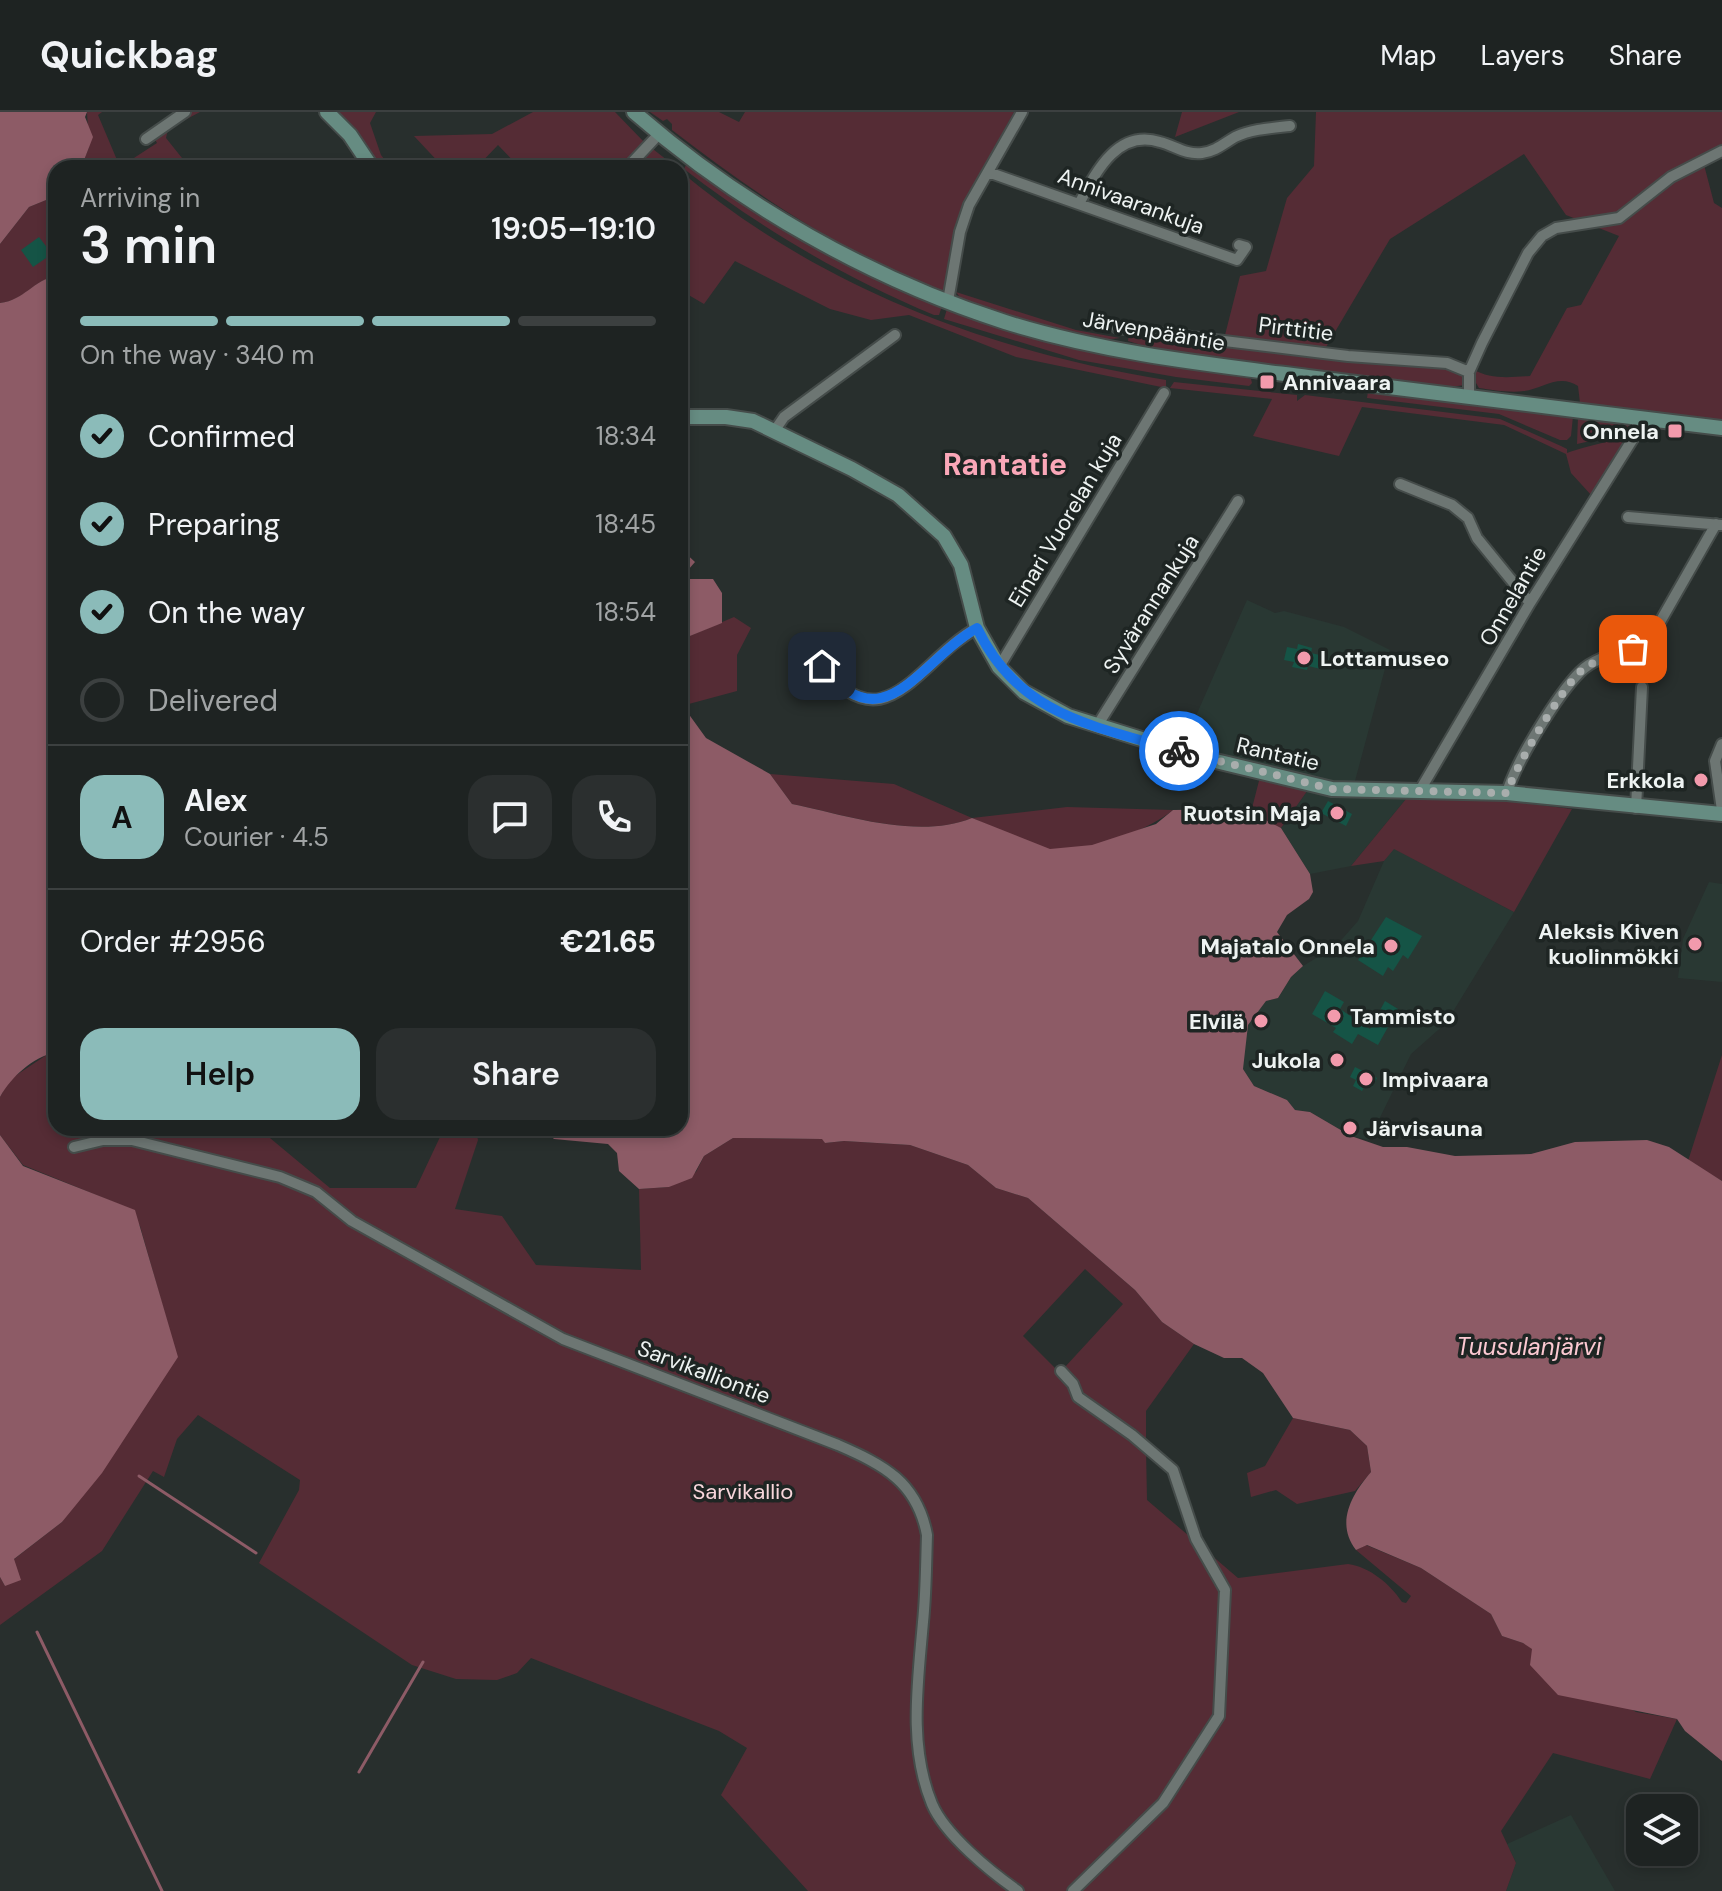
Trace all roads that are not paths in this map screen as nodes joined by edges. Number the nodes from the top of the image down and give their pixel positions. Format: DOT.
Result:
graph roads {
  1 [pos="185,112"];
  2 [pos="327,112"];
  3 [pos="634,112"];
  4 [pos="1022,112"];
  5 [pos="1290,126"];
  6 [pos="659,134"];
  7 [pos="146,139"];
  8 [pos="1722,151"];
  9 [pos="367,160"];
  10 [pos="635,160"];
  11 [pos="988,172"];
  12 [pos="1080,202"];
  13 [pos="1239,245"];
  14 [pos="948,301"];
  15 [pos="1117,328"];
  16 [pos="895,335"];
  17 [pos="1469,372"];
  18 [pos="1164,393"];
  19 [pos="1469,396"];
  20 [pos="688,417"];
  21 [pos="1639,418"];
  22 [pos="1722,428"];
  23 [pos="775,430"];
  24 [pos="1400,484"];
  25 [pos="1238,501"];
  26 [pos="1628,517"];
  27 [pos="1719,525"];
  28 [pos="1530,603"];
  29 [pos="977,628"];
  30 [pos="820,664"];
  31 [pos="999,667"];
  32 [pos="1642,687"];
  33 [pos="1097,726"];
  34 [pos="1722,744"];
  35 [pos="1419,792"];
  36 [pos="1507,793"];
  37 [pos="1636,808"];
  38 [pos="1722,812"];
  39 [pos="74,1147"];
  40 [pos="1061,1371"];
  41 [pos="1018,1891"];
  42 [pos="1073,1891"];
  1 -- 7 [label="street"];
  2 -- 9 [label="street"];
  3 -- 6 [label="street, Järvenpääntie"];
  4 -- 11 [label="street"];
  5 -- 12 [label="street"];
  6 -- 10 [label="street"];
  6 -- 14 [label="street, Järvenpääntie"];
  8 -- 17 [label="street"];
  11 -- 12 [label="street, Annivaarankuja"];
  11 -- 14 [label="street"];
  12 -- 13 [label="street, Annivaarankuja"];
  14 -- 19 [label="street, Järvenpääntie"];
  15 -- 17 [label="street, Pirttitie"];
  16 -- 23 [label="street"];
  17 -- 19 [label="street"];
  18 -- 31 [label="street, Einari Vuorelan kuja"];
  19 -- 21 [label="street, Järvenpääntie"];
  20 -- 23 [label="street, Rantatie"];
  21 -- 22 [label="street, Järvenpääntie"];
  21 -- 28 [label="street, Onnelantie"];
  23 -- 29 [label="street, Rantatie"];
  24 -- 28 [label="street"];
  25 -- 33 [label="street, Syvärannankuja"];
  26 -- 27 [label="street"];
  27 -- 36 [label="street"];
  28 -- 35 [label="street, Onnelantie"];
  29 -- 30 [label="street"];
  29 -- 31 [label="street, Rantatie"];
  31 -- 33 [label="street, Rantatie"];
  32 -- 37 [label="street"];
  33 -- 35 [label="street, Rantatie"];
  34 -- 38 [label="street"];
  35 -- 36 [label="street, Rantatie"];
  36 -- 37 [label="street, Rantatie"];
  37 -- 38 [label="street, Rantatie"];
  39 -- 41 [label="street, Sarvikalliontie"];
  40 -- 42 [label="street"];
}
